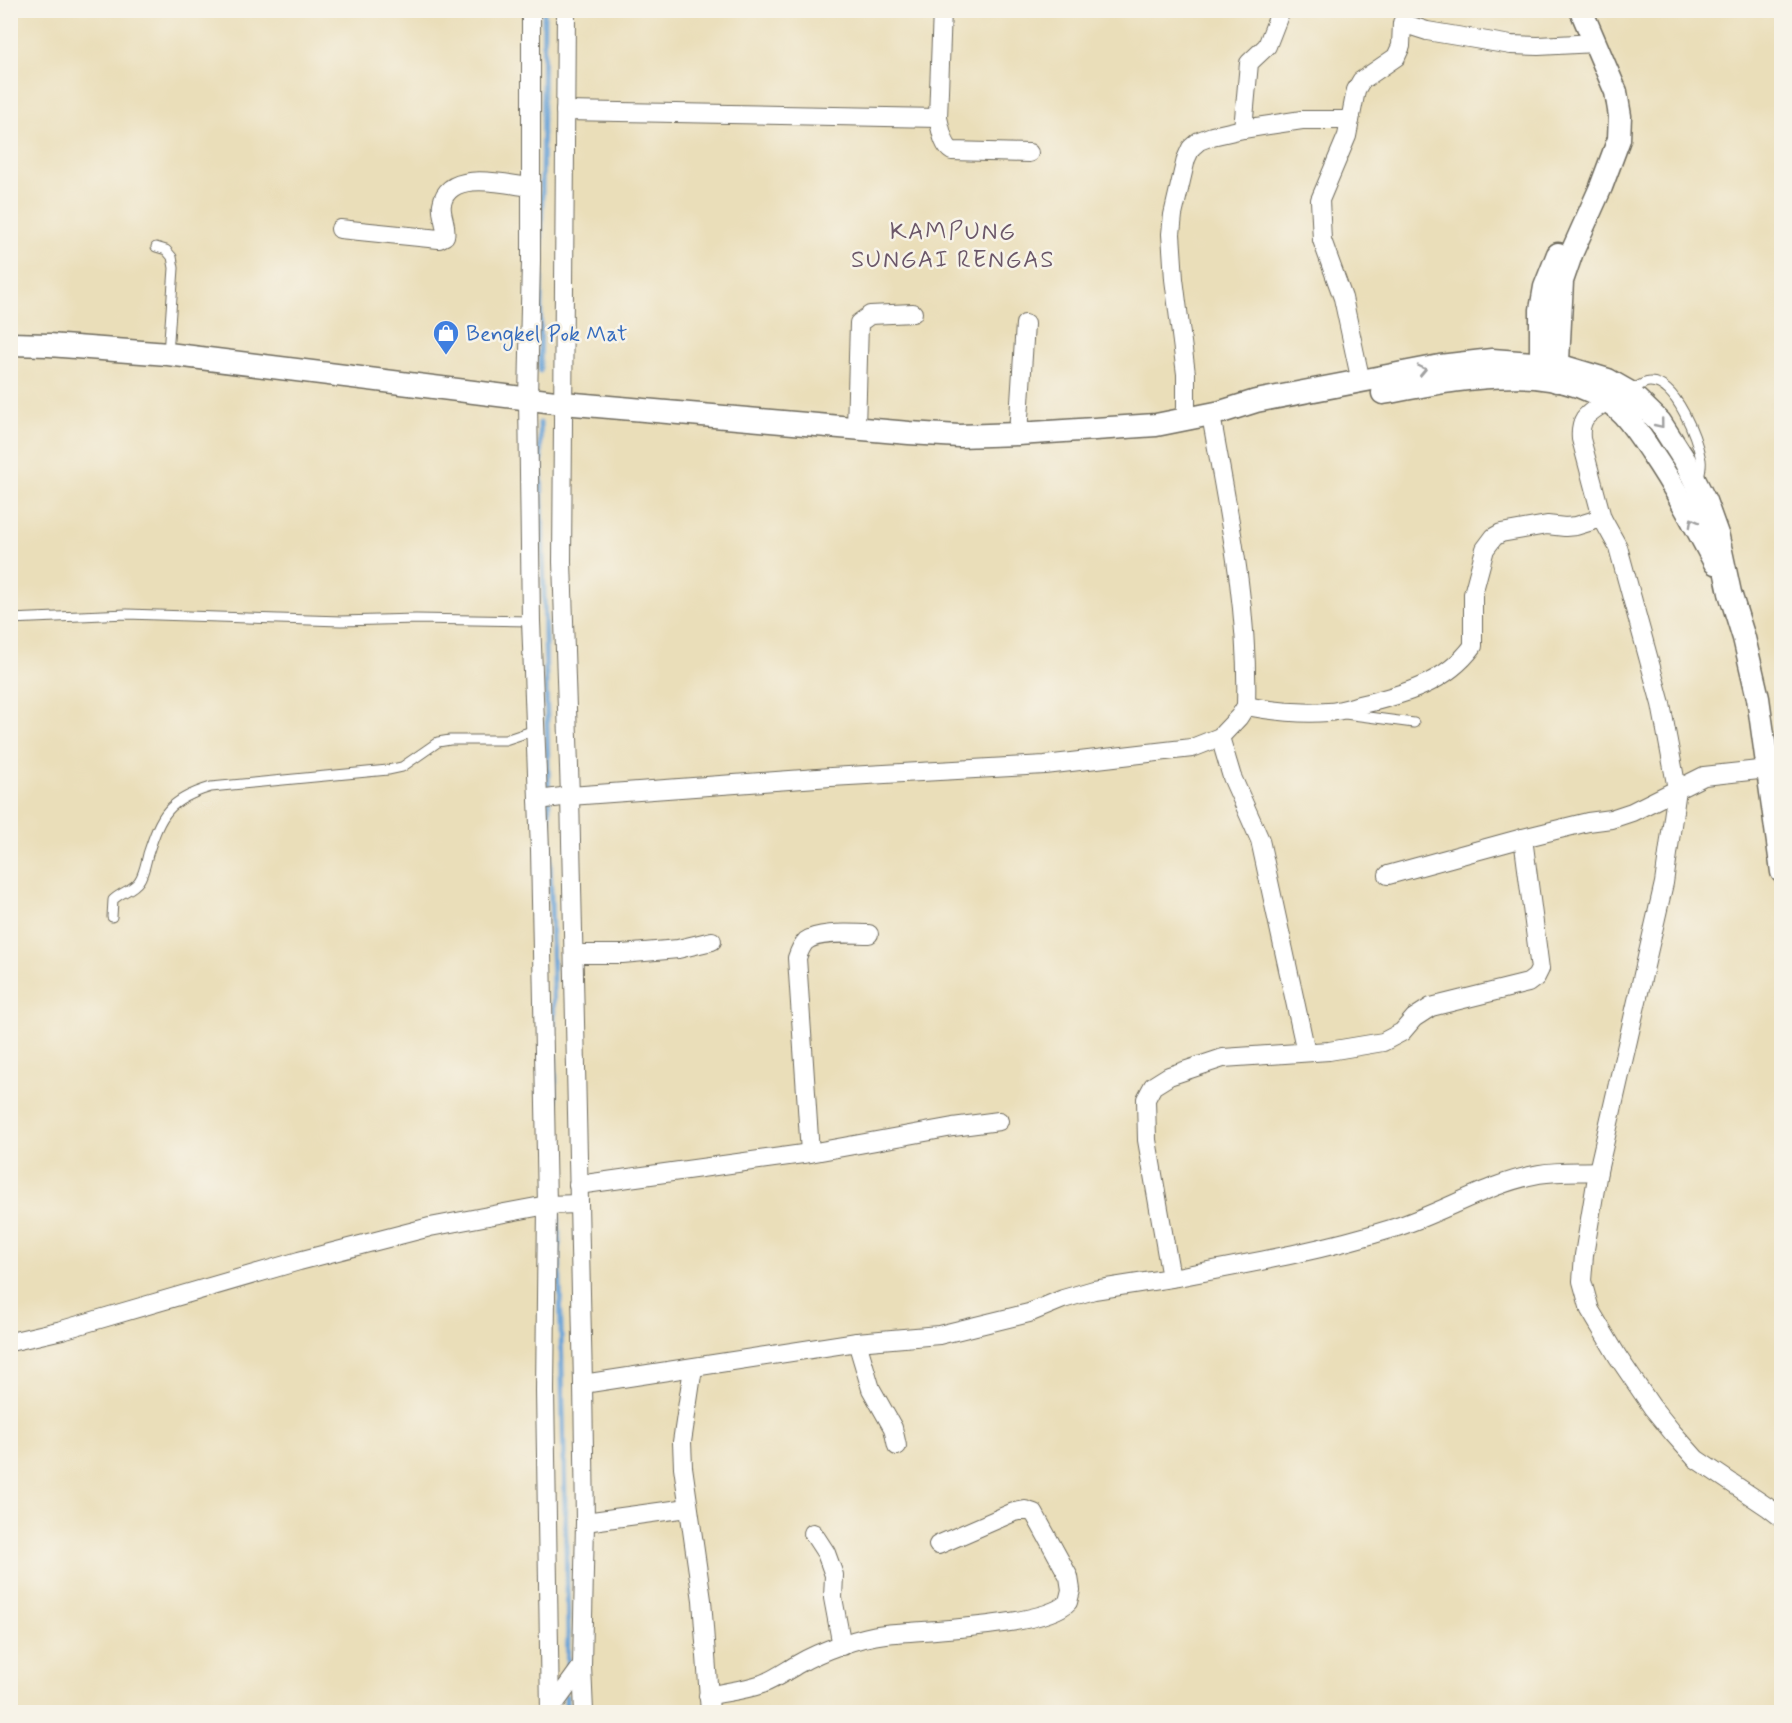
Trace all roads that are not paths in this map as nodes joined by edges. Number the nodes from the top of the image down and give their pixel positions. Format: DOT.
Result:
graph roads {
  1 [pos="531,10"];
  2 [pos="566,10"];
  3 [pos="942,10"];
  4 [pos="1281,10"];
  5 [pos="1581,10"];
  6 [pos="1402,16"];
  7 [pos="1596,43"];
  8 [pos="565,111"];
  9 [pos="938,118"];
  10 [pos="1350,120"];
  11 [pos="1243,129"];
  12 [pos="1029,153"];
  13 [pos="1604,179"];
  14 [pos="530,187"];
  15 [pos="340,229"];
  16 [pos="156,247"];
  17 [pos="1541,310"];
  18 [pos="913,313"];
  19 [pos="1025,324"];
  20 [pos="1558,326"];
  21 [pos="10,344"];
  22 [pos="168,354"];
  23 [pos="1492,360"];
  24 [pos="1550,372"];
  25 [pos="1362,382"];
  26 [pos="1607,391"];
  27 [pos="528,399"];
  28 [pos="563,403"];
  29 [pos="1216,414"];
  30 [pos="1186,420"];
  31 [pos="856,428"];
  32 [pos="1018,434"];
  33 [pos="1602,518"];
  34 [pos="1730,593"];
  35 [pos="10,619"];
  36 [pos="531,621"];
  37 [pos="1246,706"];
  38 [pos="1329,712"];
  39 [pos="1414,723"];
  40 [pos="535,730"];
  41 [pos="1220,737"];
  42 [pos="1768,769"];
  43 [pos="1677,789"];
  44 [pos="553,798"];
  45 [pos="1523,838"];
  46 [pos="1782,872"];
  47 [pos="1388,875"];
  48 [pos="112,917"];
  49 [pos="869,934"];
  50 [pos="712,941"];
  51 [pos="574,954"];
  52 [pos="1306,1052"];
  53 [pos="999,1121"];
  54 [pos="810,1153"];
  55 [pos="1598,1171"];
  56 [pos="578,1185"];
  57 [pos="563,1205"];
  58 [pos="1171,1278"];
  59 [pos="10,1342"];
  60 [pos="856,1342"];
  61 [pos="693,1368"];
  62 [pos="583,1384"];
  63 [pos="897,1446"];
  64 [pos="688,1508"];
  65 [pos="1782,1518"];
  66 [pos="585,1522"];
  67 [pos="813,1533"];
  68 [pos="938,1545"];
  69 [pos="842,1646"];
  70 [pos="579,1670"];
  71 [pos="709,1704"];
  72 [pos="550,1711"];
  73 [pos="584,1713"];
  1 -- 14 [label="street"];
  2 -- 8 [label="street"];
  3 -- 9 [label="street"];
  4 -- 11 [label="street"];
  5 -- 7 [label="street"];
  6 -- 7 [label="street"];
  6 -- 10 [label="street"];
  7 -- 13 [label="street"];
  8 -- 9 [label="street"];
  8 -- 28 [label="street"];
  9 -- 12 [label="street"];
  10 -- 11 [label="street"];
  10 -- 25 [label="street"];
  11 -- 30 [label="street"];
  13 -- 17 [label="street"];
  13 -- 20 [label="street"];
  14 -- 15 [label="street"];
  14 -- 27 [label="street"];
  16 -- 22 [label="lane"];
  17 -- 23 [label="street"];
  17 -- 24 [label="street"];
  18 -- 31 [label="street"];
  19 -- 32 [label="street"];
  20 -- 24 [label="street"];
  20 -- 26 [label="street"];
  21 -- 22 [label="street"];
  22 -- 27 [label="street"];
  23 -- 24 [label="street"];
  25 -- 23 [label="street, one-way"];
  24 -- 26 [label="street"];
  24 -- 29 [label="street"];
  25 -- 29 [label="street"];
  26 -- 33 [label="street"];
  34 -- 26 [label="street, one-way"];
  26 -- 34 [label="street, one-way"];
  27 -- 28 [label="street"];
  27 -- 36 [label="street"];
  28 -- 31 [label="street"];
  28 -- 44 [label="street"];
  29 -- 30 [label="street"];
  29 -- 37 [label="street"];
  30 -- 32 [label="street"];
  31 -- 32 [label="street"];
  33 -- 38 [label="street"];
  33 -- 43 [label="street"];
  34 -- 42 [label="street"];
  35 -- 36 [label="lane"];
  36 -- 40 [label="street"];
  37 -- 38 [label="street"];
  37 -- 41 [label="street"];
  38 -- 39 [label="lane"];
  40 -- 44 [label="street"];
  40 -- 48 [label="lane"];
  41 -- 44 [label="street"];
  41 -- 52 [label="street"];
  42 -- 43 [label="street"];
  42 -- 46 [label="street"];
  43 -- 45 [label="street"];
  43 -- 55 [label="street"];
  44 -- 51 [label="street"];
  44 -- 57 [label="street"];
  45 -- 47 [label="street"];
  45 -- 52 [label="street"];
  49 -- 54 [label="street"];
  50 -- 51 [label="street"];
  51 -- 56 [label="street"];
  52 -- 58 [label="street"];
  53 -- 54 [label="street"];
  54 -- 56 [label="street"];
  55 -- 58 [label="street"];
  55 -- 65 [label="street"];
  56 -- 57 [label="street"];
  57 -- 59 [label="street"];
  57 -- 62 [label="street"];
  57 -- 72 [label="street"];
  58 -- 60 [label="street"];
  60 -- 61 [label="street"];
  60 -- 63 [label="street"];
  61 -- 62 [label="street"];
  61 -- 64 [label="street"];
  62 -- 66 [label="street"];
  64 -- 66 [label="street"];
  64 -- 71 [label="street"];
  66 -- 70 [label="street"];
  67 -- 69 [label="street"];
  68 -- 69 [label="street"];
  69 -- 71 [label="street"];
  70 -- 72 [label="street"];
  70 -- 73 [label="street"];
}
